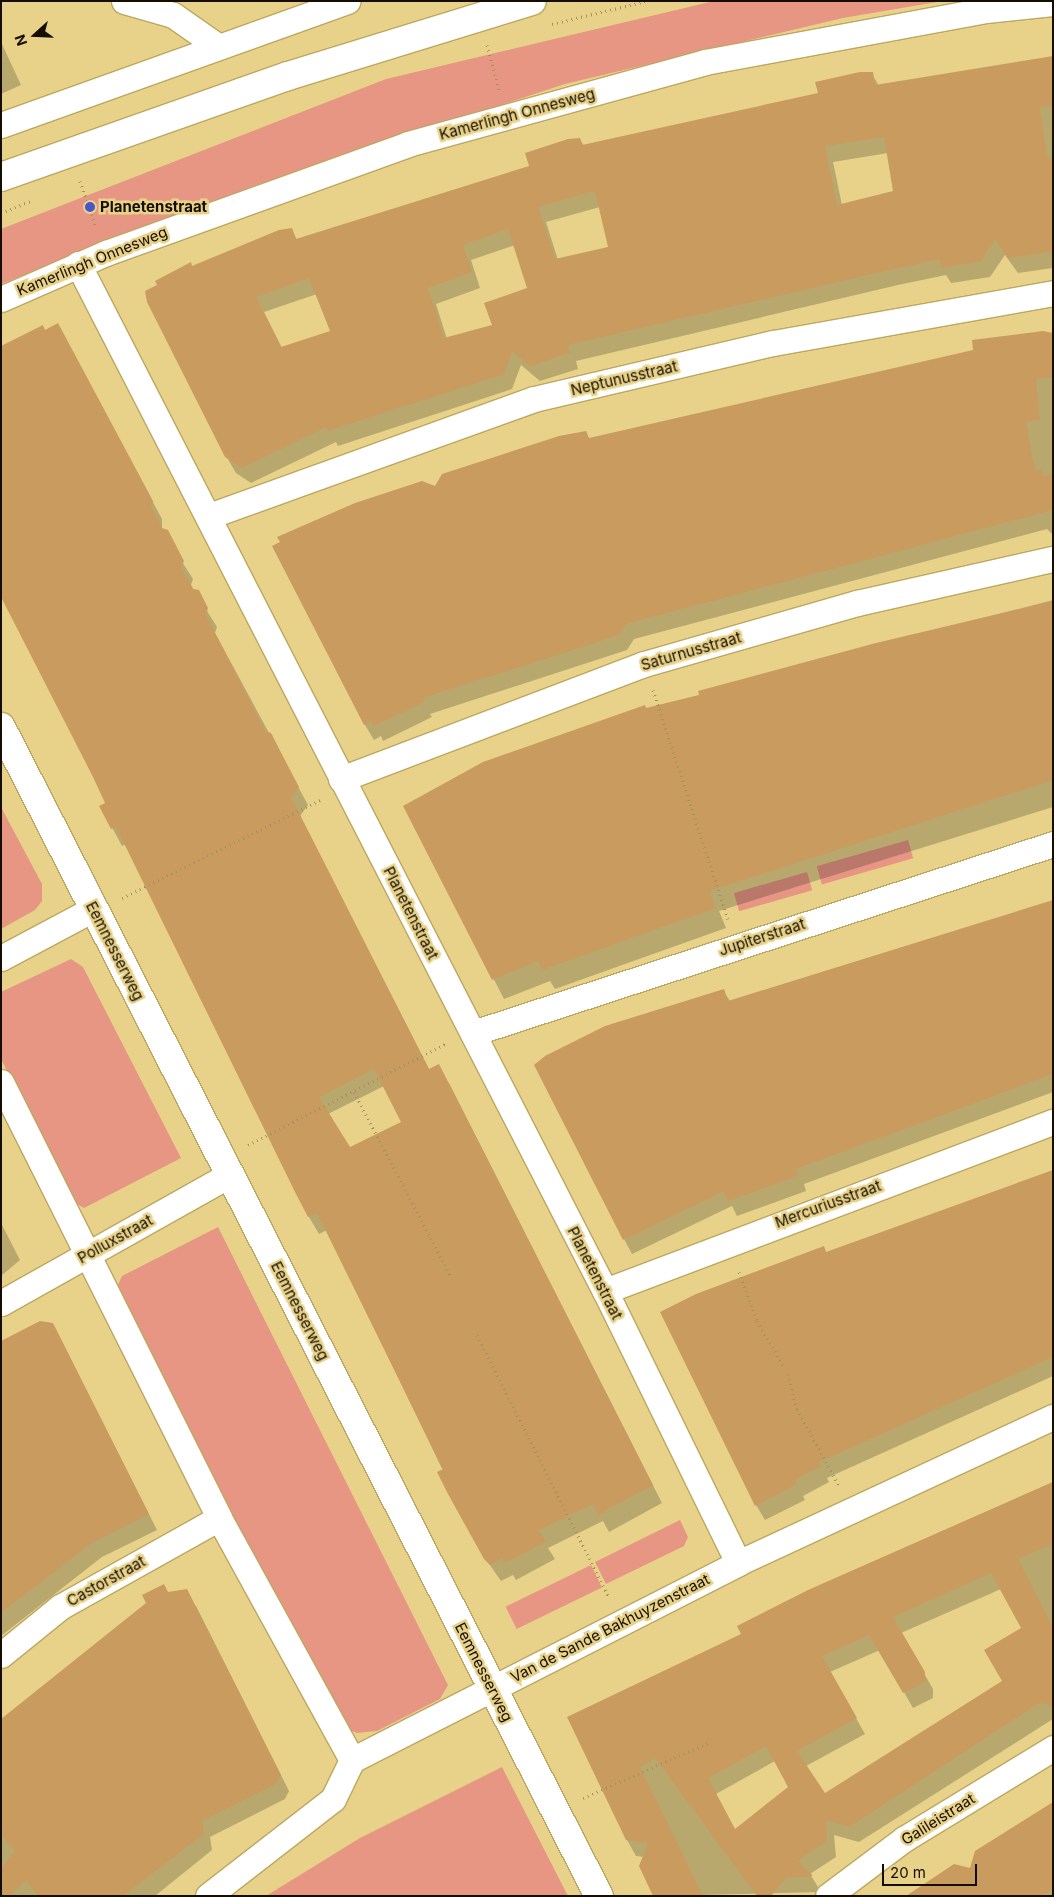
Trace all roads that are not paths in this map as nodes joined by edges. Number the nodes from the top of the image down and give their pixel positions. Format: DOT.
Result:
graph roads {
  1 [pos="124,1"];
  2 [pos="347,1"];
  3 [pos="532,1"];
  4 [pos="1053,3"];
  5 [pos="216,45"];
  6 [pos="1,125"];
  7 [pos="107,140"];
  8 [pos="1,177"];
  9 [pos="1,190"];
  10 [pos="78,264"];
  11 [pos="1053,293"];
  12 [pos="1,299"];
  13 [pos="209,516"];
  14 [pos="1053,559"];
  15 [pos="1,727"];
  16 [pos="343,783"];
  17 [pos="1053,844"];
  18 [pos="94,911"];
  19 [pos="1,958"];
  20 [pos="473,1033"];
  21 [pos="1,1082"];
  22 [pos="1053,1122"];
  23 [pos="226,1167"];
  24 [pos="86,1256"];
  25 [pos="605,1291"];
  26 [pos="1,1303"];
  27 [pos="1053,1417"];
  28 [pos="219,1518"];
  29 [pos="738,1564"];
  30 [pos="1,1656"];
  31 [pos="492,1688"];
  32 [pos="1053,1748"];
  33 [pos="352,1760"];
  34 [pos="208,1896"];
  35 [pos="599,1896"];
  36 [pos="828,1896"];
  1 -- 5 [label="street"];
  2 -- 5 [label="street"];
  3 -- 7 [label="street"];
  4 -- 10 [label="street, Kamerlingh Onnesweg"];
  5 -- 6 [label="street"];
  7 -- 8 [label="street"];
  7 -- 9 [label="street"];
  10 -- 12 [label="street, Kamerlingh Onnesweg"];
  10 -- 13 [label="street, Planetenstraat"];
  11 -- 13 [label="street, Neptunusstraat"];
  13 -- 16 [label="street, Planetenstraat"];
  14 -- 16 [label="street, Saturnusstraat"];
  15 -- 18 [label="street, Eemnesserweg"];
  16 -- 20 [label="street, Planetenstraat"];
  17 -- 20 [label="street, Jupiterstraat"];
  18 -- 19 [label="street"];
  18 -- 23 [label="street, Eemnesserweg"];
  20 -- 25 [label="street, Planetenstraat"];
  21 -- 24 [label="street"];
  22 -- 25 [label="street, Mercuriusstraat"];
  23 -- 24 [label="street, Polluxstraat"];
  23 -- 31 [label="street, Eemnesserweg"];
  24 -- 26 [label="street, Polluxstraat"];
  24 -- 28 [label="street"];
  25 -- 29 [label="street, Planetenstraat"];
  27 -- 29 [label="street, Van de Sande Bakhuyzenstraat"];
  28 -- 30 [label="street, Castorstraat"];
  28 -- 33 [label="street"];
  29 -- 31 [label="street, Van de Sande Bakhuyzenstraat"];
  31 -- 33 [label="street, Van de Sande Bakhuyzenstraat"];
  31 -- 35 [label="street, Eemnesserweg"];
  32 -- 36 [label="street, Galileistraat"];
  33 -- 34 [label="street"];
}
